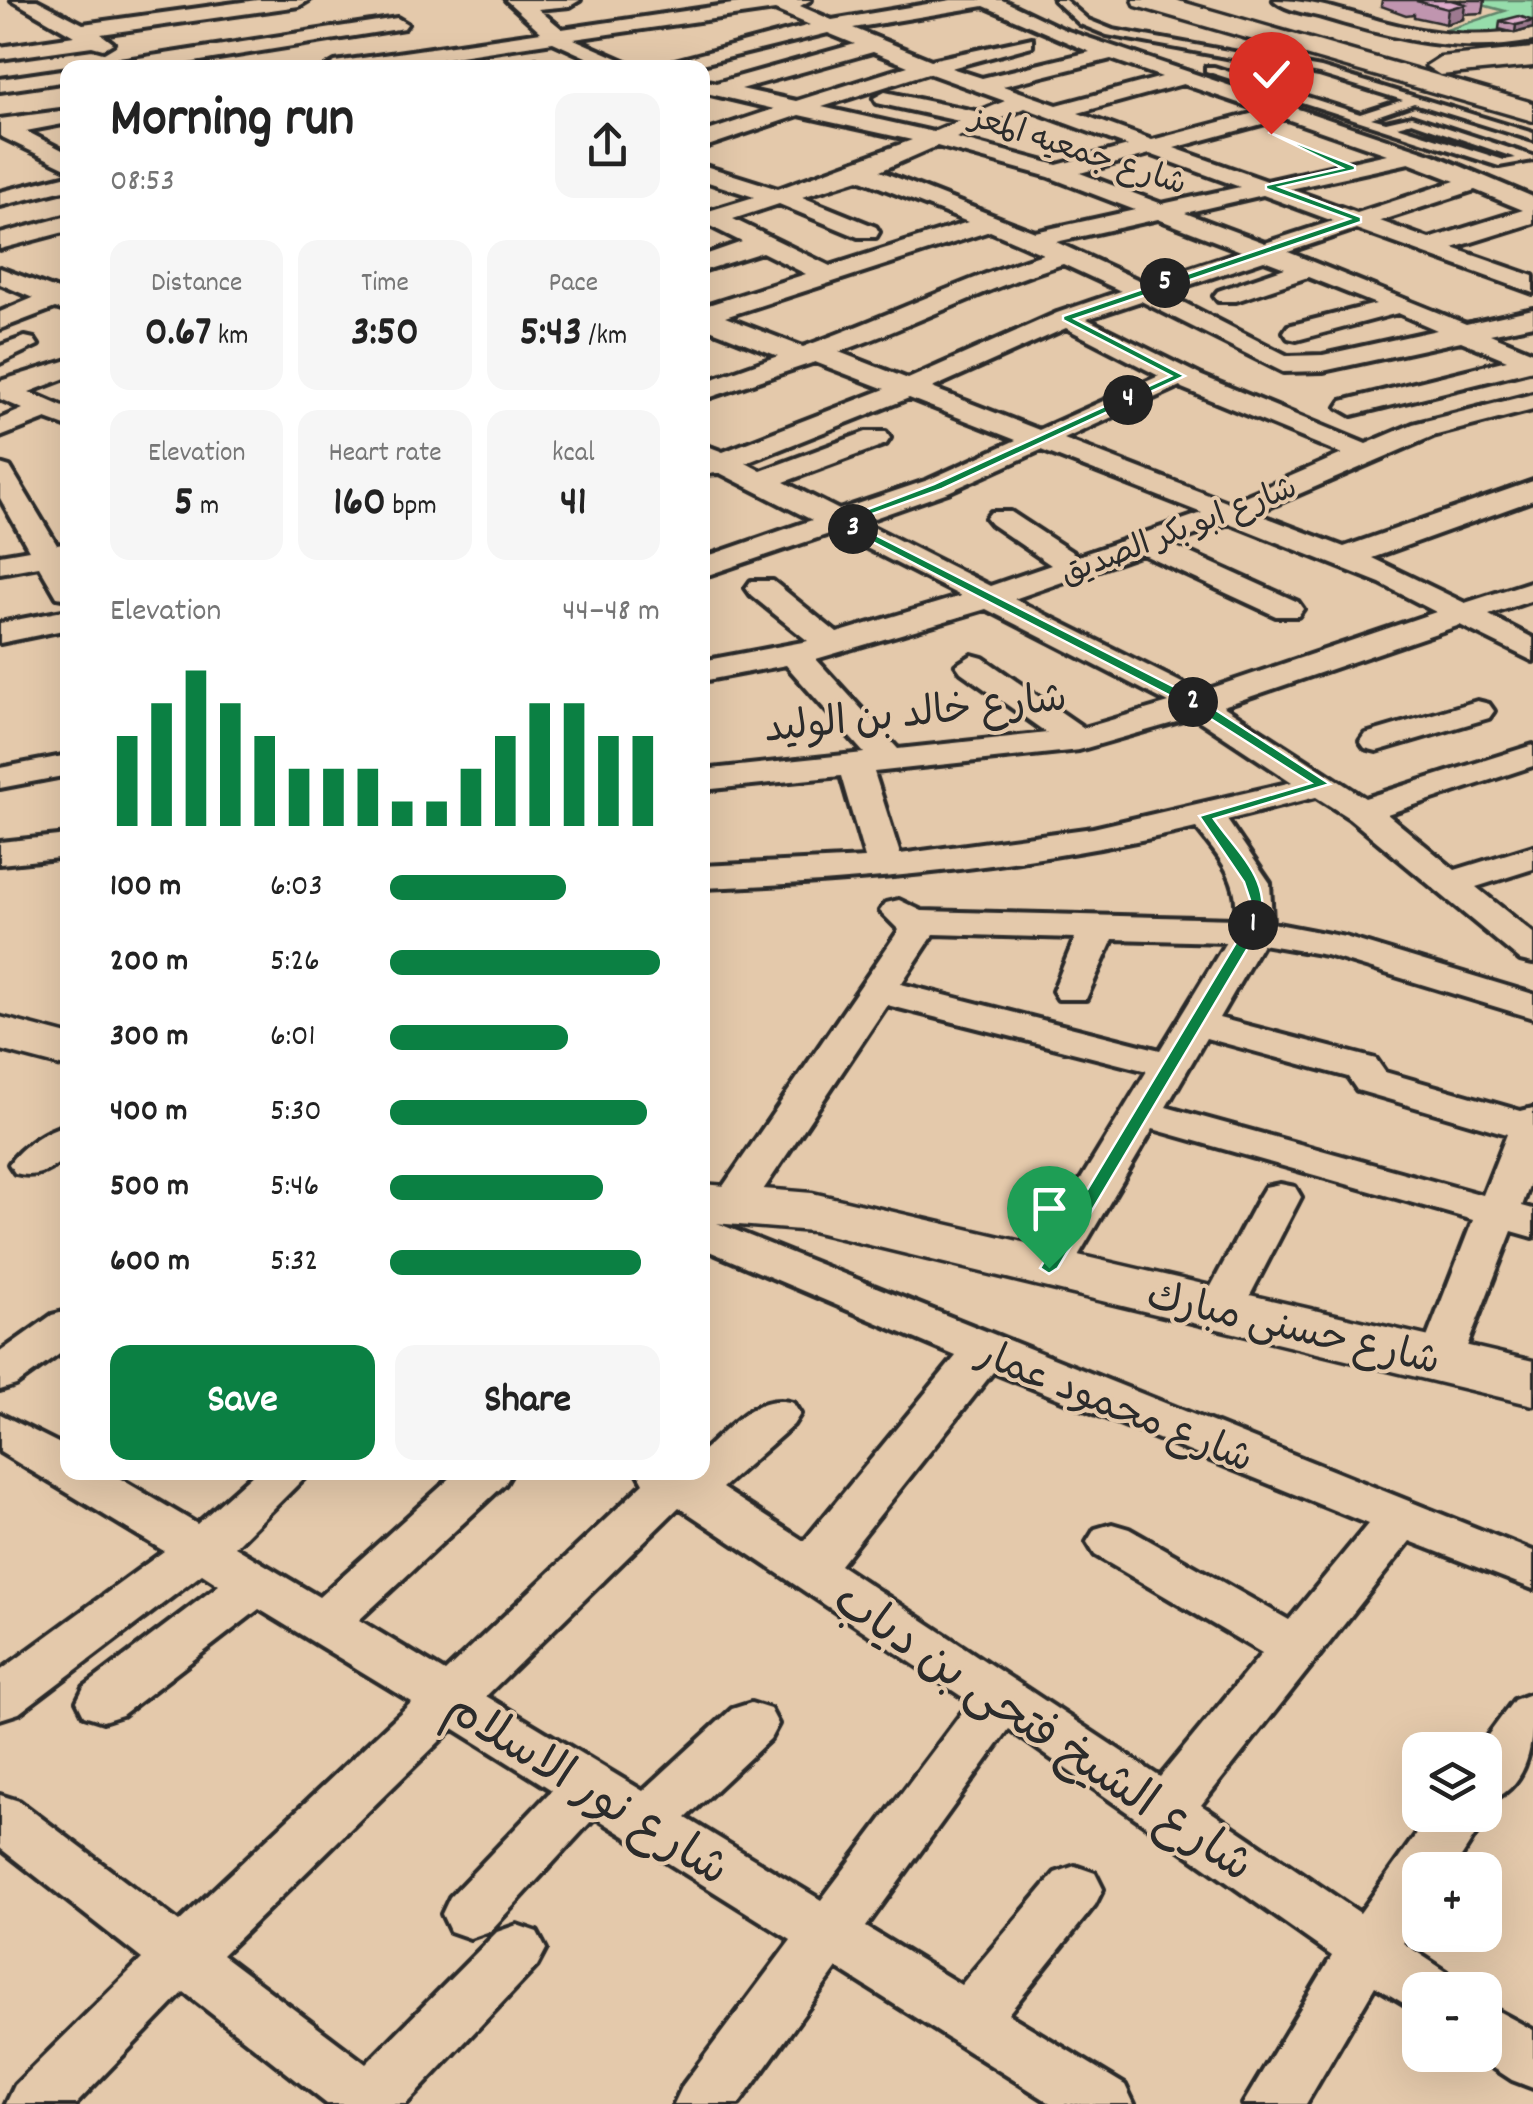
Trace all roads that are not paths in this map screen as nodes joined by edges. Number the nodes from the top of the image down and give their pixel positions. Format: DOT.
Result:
graph roads {
  1 [pos="20,0"];
  2 [pos="291,0"];
  3 [pos="382,0"];
  4 [pos="570,0"];
  5 [pos="804,0"];
  6 [pos="986,0"];
  7 [pos="1060,0"];
  8 [pos="1146,0"];
  9 [pos="1284,0"];
  10 [pos="0,2"];
  11 [pos="518,2"];
  12 [pos="778,4"];
  13 [pos="205,6"];
  14 [pos="1208,7"];
  15 [pos="397,24"];
  16 [pos="830,26"];
  17 [pos="236,31"];
  18 [pos="651,31"];
  19 [pos="1031,33"];
  20 [pos="550,34"];
  21 [pos="86,35"];
  22 [pos="1533,35"];
  23 [pos="676,39"];
  24 [pos="267,44"];
  25 [pos="884,48"];
  26 [pos="427,52"];
  27 [pos="0,53"];
  28 [pos="1111,53"];
  29 [pos="1533,57"];
  30 [pos="694,59"];
  31 [pos="138,60"];
  32 [pos="176,60"];
  33 [pos="297,60"];
  34 [pos="381,60"];
  35 [pos="440,60"];
  36 [pos="606,60"];
  37 [pos="690,60"];
  38 [pos="926,65"];
  39 [pos="1440,66"];
  40 [pos="1210,70"];
  41 [pos="60,76"];
  42 [pos="1184,77"];
  43 [pos="982,84"];
  44 [pos="0,86"];
  45 [pos="1267,88"];
  46 [pos="710,89"];
  47 [pos="710,91"];
  48 [pos="1533,94"];
  49 [pos="885,98"];
  50 [pos="1026,100"];
  51 [pos="1416,100"];
  52 [pos="796,107"];
  53 [pos="1060,111"];
  54 [pos="1338,111"];
  55 [pos="1533,112"];
  56 [pos="60,117"];
  57 [pos="1360,118"];
  58 [pos="980,119"];
  59 [pos="752,123"];
  60 [pos="1385,126"];
  61 [pos="1,128"];
  62 [pos="1279,129"];
  63 [pos="791,133"];
  64 [pos="1533,137"];
  65 [pos="710,138"];
  66 [pos="936,139"];
  67 [pos="1153,144"];
  68 [pos="60,153"];
  69 [pos="60,153"];
  70 [pos="1320,155"];
  71 [pos="1411,155"];
  72 [pos="16,158"];
  73 [pos="740,162"];
  74 [pos="1352,168"];
  75 [pos="860,171"];
  76 [pos="1057,172"];
  77 [pos="710,175"];
  78 [pos="1478,181"];
  79 [pos="60,184"];
  80 [pos="814,187"];
  81 [pos="1270,187"];
  82 [pos="992,195"];
  83 [pos="779,197"];
  84 [pos="0,199"];
  85 [pos="955,206"];
  86 [pos="1533,206"];
  87 [pos="1160,211"];
  88 [pos="1533,216"];
  89 [pos="710,218"];
  90 [pos="710,220"];
  91 [pos="1358,220"];
  92 [pos="992,222"];
  93 [pos="60,225"];
  94 [pos="867,232"];
  95 [pos="1032,240"];
  96 [pos="0,242"];
  97 [pos="767,242"];
  98 [pos="1127,244"];
  99 [pos="1430,247"];
  100 [pos="1263,250"];
  101 [pos="1069,257"];
  102 [pos="871,259"];
  103 [pos="710,261"];
  104 [pos="1309,268"];
  105 [pos="826,274"];
  106 [pos="0,275"];
  107 [pos="1533,285"];
  108 [pos="1142,291"];
  109 [pos="1227,296"];
  110 [pos="948,297"];
  111 [pos="60,300"];
  112 [pos="60,302"];
  113 [pos="1400,305"];
  114 [pos="710,313"];
  115 [pos="1533,317"];
  116 [pos="1066,318"];
  117 [pos="710,319"];
  118 [pos="9,331"];
  119 [pos="1297,332"];
  120 [pos="1461,332"];
  121 [pos="811,355"];
  122 [pos="1533,362"];
  123 [pos="60,371"];
  124 [pos="1180,376"];
  125 [pos="710,385"];
  126 [pos="909,389"];
  127 [pos="2,390"];
  128 [pos="1533,402"];
  129 [pos="1352,407"];
  130 [pos="57,414"];
  131 [pos="0,429"];
  132 [pos="876,438"];
  133 [pos="1042,440"];
  134 [pos="1366,454"];
  135 [pos="710,461"];
  136 [pos="710,461"];
  137 [pos="0,473"];
  138 [pos="760,482"];
  139 [pos="1533,490"];
  140 [pos="1230,513"];
  141 [pos="1001,518"];
  142 [pos="840,522"];
  143 [pos="1146,544"];
  144 [pos="58,554"];
  145 [pos="1345,557"];
  146 [pos="0,564"];
  147 [pos="710,565"];
  148 [pos="1077,569"];
  149 [pos="762,588"];
  150 [pos="1533,590"];
  151 [pos="990,598"];
  152 [pos="1287,609"];
  153 [pos="1464,613"];
  154 [pos="60,621"];
  155 [pos="0,632"];
  156 [pos="832,646"];
  157 [pos="1533,650"];
  158 [pos="794,654"];
  159 [pos="972,666"];
  160 [pos="710,670"];
  161 [pos="1197,704"];
  162 [pos="1079,740"];
  163 [pos="1378,741"];
  164 [pos="1533,752"];
  165 [pos="872,762"];
  166 [pos="60,767"];
  167 [pos="0,778"];
  168 [pos="710,779"];
  169 [pos="1322,784"];
  170 [pos="1361,811"];
  171 [pos="1206,816"];
  172 [pos="60,847"];
  173 [pos="0,853"];
  174 [pos="1533,857"];
  175 [pos="886,865"];
  176 [pos="710,878"];
  177 [pos="1452,883"];
  178 [pos="1533,911"];
  179 [pos="1496,922"];
  180 [pos="1099,926"];
  181 [pos="1251,931"];
  182 [pos="1533,952"];
  183 [pos="876,990"];
  184 [pos="1072,991"];
  185 [pos="1533,1006"];
  186 [pos="1194,1023"];
  187 [pos="0,1033"];
  188 [pos="60,1050"];
  189 [pos="1170,1064"];
  190 [pos="1140,1113"];
  191 [pos="1532,1126"];
  192 [pos="60,1143"];
  193 [pos="30,1164"];
  194 [pos="1280,1197"];
  195 [pos="712,1213"];
  196 [pos="1515,1218"];
  197 [pos="1049,1268"];
  198 [pos="1222,1307"];
  199 [pos="60,1332"];
  200 [pos="984,1351"];
  201 [pos="1441,1361"];
  202 [pos="0,1374"];
  203 [pos="1533,1383"];
  204 [pos="776,1414"];
  205 [pos="0,1430"];
  206 [pos="710,1458"];
  207 [pos="60,1466"];
  208 [pos="84,1480"];
  209 [pos="277,1480"];
  210 [pos="479,1480"];
  211 [pos="676,1481"];
  212 [pos="1399,1520"];
  213 [pos="1112,1542"];
  214 [pos="201,1549"];
  215 [pos="809,1569"];
  216 [pos="1533,1571"];
  217 [pos="257,1583"];
  218 [pos="322,1623"];
  219 [pos="1294,1647"];
  220 [pos="1003,1697"];
  221 [pos="0,1699"];
  222 [pos="103,1700"];
  223 [pos="452,1701"];
  224 [pos="1533,1714"];
  225 [pos="751,1724"];
  226 [pos="1502,1757"];
  227 [pos="590,1787"];
  228 [pos="1165,1811"];
  229 [pos="0,1817"];
  230 [pos="646,1822"];
  231 [pos="1075,1889"];
  232 [pos="1402,1899"];
  233 [pos="470,1914"];
  234 [pos="828,1935"];
  235 [pos="516,1949"];
  236 [pos="1366,1950"];
  237 [pos="178,1957"];
  238 [pos="1402,1974"];
  239 [pos="968,2020"];
  240 [pos="1502,2041"];
  241 [pos="1533,2062"];
  242 [pos="710,2102"];
  243 [pos="371,2103"];
  244 [pos="36,2104"];
  245 [pos="1104,2104"];
  246 [pos="1273,2104"];
  1 -- 10 [label="street"];
  1 -- 21 [label="street"];
  2 -- 13 [label="street"];
  3 -- 15 [label="street"];
  4 -- 11 [label="street"];
  5 -- 12 [label="street"];
  6 -- 16 [label="street"];
  6 -- 19 [label="street"];
  7 -- 51 [label="lane"];
  8 -- 14 [label="street"];
  9 -- 22 [label="street"];
  11 -- 20 [label="street"];
  12 -- 16 [label="street"];
  12 -- 18 [label="street"];
  13 -- 17 [label="street"];
  13 -- 21 [label="street"];
  14 -- 39 [label="street"];
  14 -- 55 [label="street"];
  15 -- 24 [label="street"];
  15 -- 26 [label="street"];
  16 -- 25 [label="street"];
  16 -- 30 [label="street"];
  18 -- 20 [label="street"];
  18 -- 23 [label="street"];
  18 -- 30 [label="street"];
  19 -- 25 [label="street"];
  19 -- 28 [label="street"];
  19 -- 38 [label="street"];
  20 -- 26 [label="street"];
  20 -- 36 [label="street"];
  21 -- 27 [label="street"];
  21 -- 31 [label="street"];
  24 -- 32 [label="street"];
  24 -- 33 [label="street"];
  25 -- 38 [label="street"];
  25 -- 46 [label="street"];
  26 -- 34 [label="street"];
  26 -- 35 [label="street"];
  28 -- 42 [label="street"];
  28 -- 43 [label="street"];
  29 -- 39 [label="street"];
  30 -- 37 [label="street"];
  38 -- 43 [label="street"];
  38 -- 52 [label="street"];
  39 -- 48 [label="street"];
  40 -- 45 [label="lane"];
  41 -- 44 [label="street"];
  42 -- 53 [label="street"];
  42 -- 62 [label="street"];
  43 -- 50 [label="street"];
  45 -- 54 [label="lane"];
  45 -- 54 [label="lane"];
  47 -- 52 [label="street, شارع جمعيه المعز"];
  49 -- 58 [label="street"];
  50 -- 53 [label="street"];
  50 -- 58 [label="street"];
  51 -- 57 [label="lane"];
  51 -- 64 [label="lane"];
  52 -- 59 [label="street"];
  52 -- 66 [label="street, شارع جمعيه المعز"];
  53 -- 67 [label="street"];
  54 -- 57 [label="lane"];
  56 -- 61 [label="street"];
  57 -- 60 [label="lane"];
  58 -- 66 [label="street"];
  59 -- 63 [label="street"];
  59 -- 65 [label="street"];
  60 -- 60 [label="lane"];
  61 -- 68 [label="street"];
  62 -- 67 [label="street"];
  62 -- 71 [label="street"];
  66 -- 75 [label="street"];
  66 -- 76 [label="street, شارع جمعيه المعز"];
  67 -- 76 [label="street"];
  67 -- 81 [label="street"];
  69 -- 72 [label="street"];
  70 -- 74 [label="street"];
  71 -- 74 [label="street"];
  71 -- 78 [label="street"];
  73 -- 80 [label="street"];
  74 -- 81 [label="street"];
  75 -- 80 [label="street"];
  75 -- 85 [label="street"];
  76 -- 87 [label="street, شارع جمعيه المعز"];
  77 -- 83 [label="street"];
  78 -- 86 [label="street"];
  78 -- 91 [label="street"];
  79 -- 84 [label="street"];
  80 -- 83 [label="street"];
  81 -- 87 [label="street"];
  81 -- 91 [label="street"];
  82 -- 85 [label="street"];
  83 -- 89 [label="street"];
  83 -- 94 [label="street"];
  85 -- 92 [label="street"];
  87 -- 95 [label="street"];
  87 -- 100 [label="street, شارع جمعيه المعز"];
  88 -- 99 [label="street"];
  90 -- 97 [label="street"];
  91 -- 99 [label="street"];
  91 -- 100 [label="street"];
  92 -- 95 [label="street"];
  92 -- 102 [label="street"];
  93 -- 96 [label="street"];
  95 -- 101 [label="street"];
  97 -- 103 [label="street"];
  97 -- 105 [label="street"];
  98 -- 101 [label="street"];
  99 -- 107 [label="street"];
  100 -- 104 [label="street, شارع جمعيه المعز"];
  100 -- 108 [label="street"];
  101 -- 108 [label="street"];
  101 -- 110 [label="street"];
  102 -- 105 [label="street"];
  102 -- 110 [label="street"];
  104 -- 109 [label="street"];
  104 -- 113 [label="street, شارع جمعيه المعز"];
  105 -- 114 [label="street"];
  106 -- 111 [label="street"];
  108 -- 116 [label="street"];
  108 -- 120 [label="street"];
  110 -- 121 [label="street"];
  112 -- 118 [label="street"];
  113 -- 119 [label="street"];
  113 -- 120 [label="street, شارع جمعيه المعز"];
  115 -- 120 [label="street"];
  116 -- 124 [label="street"];
  116 -- 126 [label="street"];
  117 -- 121 [label="street"];
  120 -- 122 [label="street, شارع جمعيه المعز"];
  121 -- 125 [label="street"];
  121 -- 126 [label="street"];
  122 -- 129 [label="street"];
  123 -- 127 [label="street"];
  124 -- 133 [label="street"];
  124 -- 134 [label="street"];
  126 -- 133 [label="street"];
  126 -- 135 [label="street"];
  127 -- 130 [label="street"];
  128 -- 134 [label="street, شارع ابو بكر الصديق"];
  130 -- 131 [label="street"];
  132 -- 138 [label="street"];
  133 -- 140 [label="street"];
  133 -- 142 [label="street"];
  134 -- 140 [label="street, شارع ابو بكر الصديق"];
  136 -- 138 [label="street"];
  137 -- 144 [label="street"];
  138 -- 142 [label="street"];
  139 -- 145 [label="street"];
  140 -- 143 [label="street, شارع ابو بكر الصديق"];
  140 -- 145 [label="street"];
  141 -- 148 [label="street"];
  142 -- 147 [label="street"];
  142 -- 151 [label="street"];
  143 -- 148 [label="street, شارع ابو بكر الصديق"];
  143 -- 152 [label="street"];
  144 -- 146 [label="street"];
  145 -- 153 [label="street"];
  148 -- 151 [label="street, شارع ابو بكر الصديق"];
  149 -- 156 [label="street"];
  150 -- 153 [label="street, شارع خالد بن الوليد"];
  151 -- 156 [label="street, شارع ابو بكر الصديق"];
  151 -- 161 [label="street"];
  153 -- 157 [label="street"];
  153 -- 161 [label="street, شارع خالد بن الوليد"];
  154 -- 155 [label="street"];
  156 -- 158 [label="street, شارع ابو بكر الصديق"];
  158 -- 160 [label="street, شارع ابو بكر الصديق"];
  158 -- 165 [label="street"];
  159 -- 162 [label="street"];
  161 -- 162 [label="street, شارع خالد بن الوليد"];
  161 -- 169 [label="street"];
  162 -- 165 [label="street, شارع خالد بن الوليد"];
  163 -- 164 [label="street"];
  164 -- 170 [label="street"];
  165 -- 168 [label="street, شارع خالد بن الوليد"];
  165 -- 175 [label="street"];
  166 -- 167 [label="street"];
  169 -- 170 [label="street"];
  169 -- 171 [label="street"];
  170 -- 177 [label="street"];
  171 -- 175 [label="street"];
  171 -- 181 [label="street"];
  172 -- 173 [label="street"];
  174 -- 177 [label="street"];
  175 -- 176 [label="street"];
  177 -- 179 [label="street"];
  178 -- 179 [label="street"];
  179 -- 182 [label="street"];
  180 -- 181 [label="street"];
  180 -- 183 [label="street"];
  180 -- 184 [label="street"];
  181 -- 185 [label="street"];
  181 -- 186 [label="street"];
  183 -- 189 [label="street"];
  183 -- 195 [label="street"];
  186 -- 189 [label="street"];
  186 -- 191 [label="street"];
  187 -- 188 [label="street"];
  189 -- 190 [label="street"];
  190 -- 196 [label="street"];
  190 -- 197 [label="street"];
  191 -- 196 [label="street"];
  192 -- 193 [label="street"];
  194 -- 198 [label="street"];
  195 -- 197 [label="street, شارع حسنى مبارك"];
  195 -- 200 [label="street, شارع محمود عمار"];
  196 -- 201 [label="street"];
  197 -- 198 [label="street, شارع حسنى مبارك"];
  198 -- 201 [label="street, شارع حسنى مبارك"];
  199 -- 202 [label="street"];
  200 -- 212 [label="street, شارع محمود عمار"];
  200 -- 215 [label="street"];
  201 -- 203 [label="street, شارع حسنى مبارك"];
  204 -- 206 [label="street"];
  205 -- 207 [label="street, شارع نور الاسلام"];
  208 -- 214 [label="street, شارع نور الاسلام"];
  209 -- 214 [label="street"];
  210 -- 218 [label="street"];
  211 -- 215 [label="street, شارع الشيخ فتحى بن دياب"];
  211 -- 223 [label="street"];
  212 -- 216 [label="street, شارع محمود عمار"];
  212 -- 219 [label="street"];
  213 -- 219 [label="street"];
  214 -- 217 [label="street, شارع نور الاسلام"];
  214 -- 221 [label="street"];
  215 -- 220 [label="street, شارع الشيخ فتحى بن دياب"];
  217 -- 218 [label="street, شارع نور الاسلام"];
  217 -- 222 [label="street"];
  218 -- 223 [label="street, شارع نور الاسلام"];
  219 -- 228 [label="street"];
  220 -- 228 [label="street, شارع الشيخ فتحى بن دياب"];
  220 -- 234 [label="street"];
  223 -- 227 [label="street, شارع نور الاسلام"];
  223 -- 237 [label="street"];
  224 -- 226 [label="street"];
  225 -- 230 [label="street"];
  227 -- 230 [label="street, شارع نور الاسلام"];
  227 -- 233 [label="street"];
  228 -- 236 [label="street, شارع الشيخ فتحى بن دياب"];
  229 -- 237 [label="street"];
  230 -- 234 [label="street, شارع نور الاسلام"];
  231 -- 239 [label="street"];
  232 -- 236 [label="street"];
  234 -- 239 [label="street, شارع نور الاسلام"];
  234 -- 242 [label="street"];
  235 -- 243 [label="street"];
  236 -- 238 [label="street, شارع الشيخ فتحى بن دياب"];
  236 -- 246 [label="street"];
  237 -- 243 [label="street"];
  237 -- 244 [label="street"];
  239 -- 245 [label="street, شارع نور الاسلام"];
  240 -- 241 [label="street"];
}
